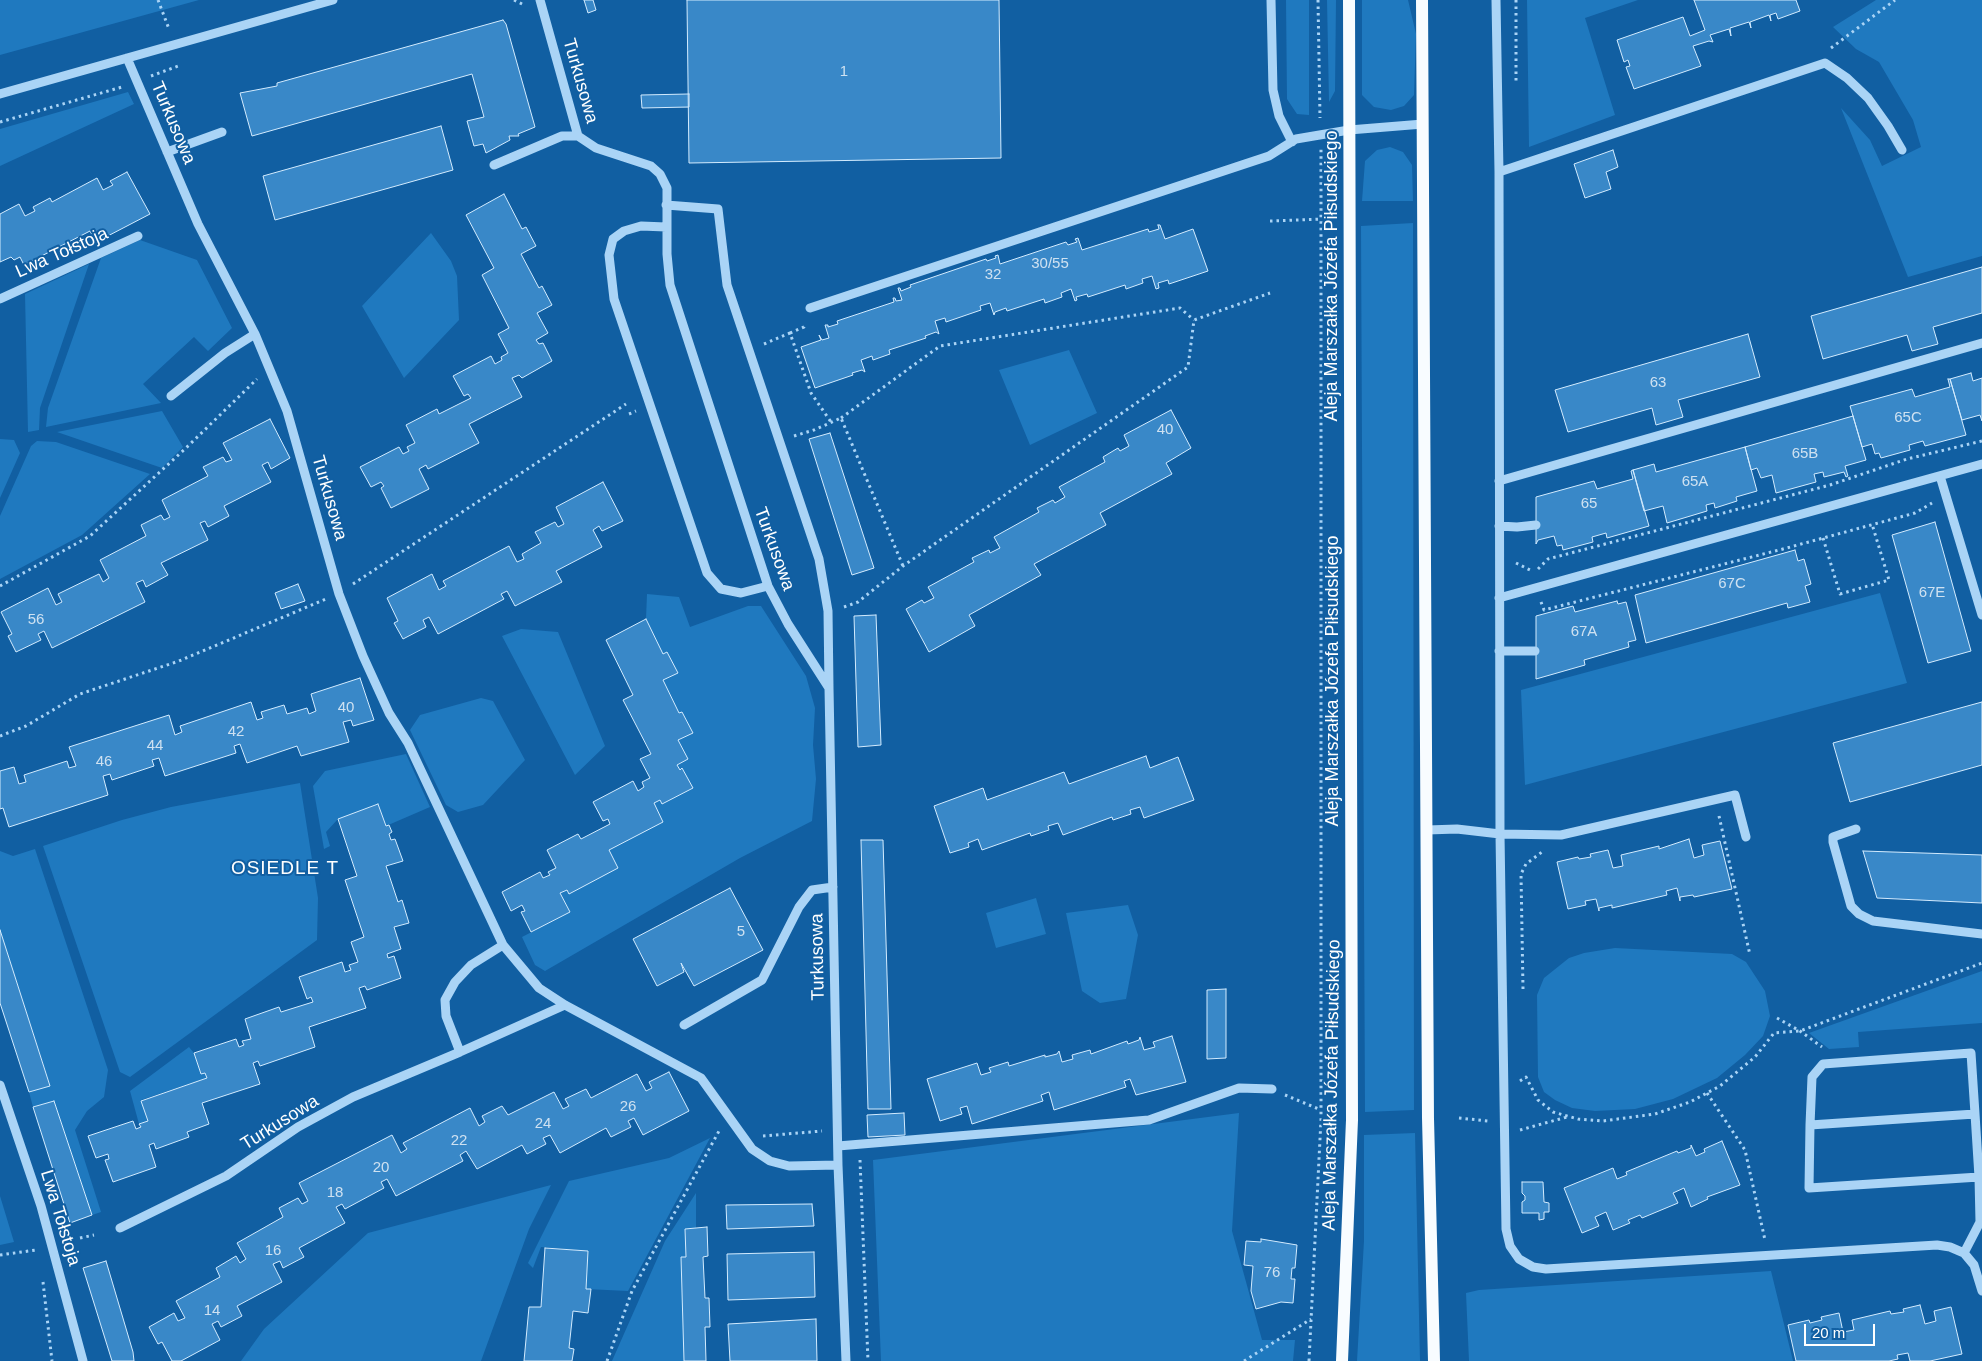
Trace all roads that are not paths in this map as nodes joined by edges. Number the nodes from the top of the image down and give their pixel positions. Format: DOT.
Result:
graph roads {
  1 [pos="333,0"];
  2 [pos="540,0"];
  3 [pos="1271,0"];
  4 [pos="1349,0"];
  5 [pos="1422,0"];
  6 [pos="1496,0"];
  7 [pos="127,58"];
  8 [pos="0,94"];
  9 [pos="1423,124"];
  10 [pos="1349,130"];
  11 [pos="222,132"];
  12 [pos="578,136"];
  13 [pos="1292,142"];
  14 [pos="1902,150"];
  15 [pos="167,152"];
  16 [pos="494,165"];
  17 [pos="1499,172"];
  18 [pos="666,205"];
  19 [pos="666,227"];
  20 [pos="138,236"];
  21 [pos="0,300"];
  22 [pos="810,308"];
  23 [pos="255,334"];
  24 [pos="1982,342"];
  25 [pos="171,396"];
  26 [pos="1982,464"];
  27 [pos="1940,476"];
  28 [pos="1499,481"];
  29 [pos="1536,525"];
  30 [pos="1499,526"];
  31 [pos="768,586"];
  32 [pos="1499,598"];
  33 [pos="1982,615"];
  34 [pos="1500,651"];
  35 [pos="1535,651"];
  36 [pos="829,688"];
  37 [pos="1427,830"];
  38 [pos="1856,830"];
  39 [pos="1500,834"];
  40 [pos="1746,837"];
  41 [pos="833,887"];
  42 [pos="1982,934"];
  43 [pos="503,945"];
  44 [pos="565,1004"];
  45 [pos="684,1024"];
  46 [pos="460,1052"];
  47 [pos="0,1085"];
  48 [pos="1272,1089"];
  49 [pos="1975,1114"];
  50 [pos="1810,1125"];
  51 [pos="838,1146"];
  52 [pos="838,1165"];
  53 [pos="1979,1177"];
  54 [pos="120,1228"];
  55 [pos="1964,1253"];
  56 [pos="1982,1291"];
  57 [pos="83,1361"];
  58 [pos="846,1361"];
  59 [pos="1342,1361"];
  60 [pos="1434,1361"];
  1 -- 7 [label="street"];
  2 -- 12 [label="street, Turkusowa"];
  3 -- 13 [label="street"];
  4 -- 10 [label="main road, Aleja Marszałka Józefa Piłsudskiego"];
  5 -- 9 [label="main road"];
  6 -- 17 [label="street"];
  7 -- 8 [label="street"];
  7 -- 15 [label="street, Turkusowa"];
  9 -- 10 [label="street"];
  9 -- 37 [label="main road"];
  10 -- 13 [label="street"];
  10 -- 59 [label="main road, Aleja Marszałka Józefa Piłsudskiego"];
  11 -- 15 [label="street"];
  12 -- 16 [label="street"];
  12 -- 18 [label="street, Turkusowa"];
  13 -- 22 [label="street"];
  14 -- 17 [label="street"];
  15 -- 23 [label="street, Turkusowa"];
  17 -- 28 [label="street"];
  18 -- 19 [label="street, Turkusowa"];
  18 -- 36 [label="street"];
  19 -- 31 [label="street, Turkusowa"];
  19 -- 31 [label="street"];
  20 -- 21 [label="street, Lwa Tołstoja"];
  23 -- 25 [label="street"];
  23 -- 43 [label="street, Turkusowa"];
  24 -- 28 [label="street"];
  26 -- 27 [label="street"];
  27 -- 32 [label="street"];
  27 -- 33 [label="street"];
  28 -- 30 [label="street"];
  29 -- 30 [label="street"];
  30 -- 32 [label="street"];
  31 -- 36 [label="street, Turkusowa"];
  32 -- 34 [label="street"];
  34 -- 35 [label="street"];
  34 -- 39 [label="street"];
  36 -- 41 [label="street, Turkusowa"];
  37 -- 39 [label="street"];
  37 -- 60 [label="main road"];
  38 -- 42 [label="street"];
  39 -- 40 [label="street"];
  39 -- 55 [label="street"];
  41 -- 45 [label="street"];
  41 -- 51 [label="street, Turkusowa"];
  43 -- 44 [label="street, Turkusowa"];
  43 -- 46 [label="street"];
  44 -- 46 [label="street, Turkusowa"];
  44 -- 52 [label="street, Turkusowa"];
  46 -- 54 [label="street, Turkusowa"];
  47 -- 57 [label="street, Lwa Tołstoja"];
  48 -- 51 [label="street"];
  49 -- 50 [label="street"];
  49 -- 50 [label="street"];
  49 -- 53 [label="street"];
  50 -- 53 [label="street"];
  51 -- 52 [label="street, Turkusowa"];
  52 -- 58 [label="street, Turkusowa"];
  53 -- 55 [label="street"];
  55 -- 56 [label="street"];
}
